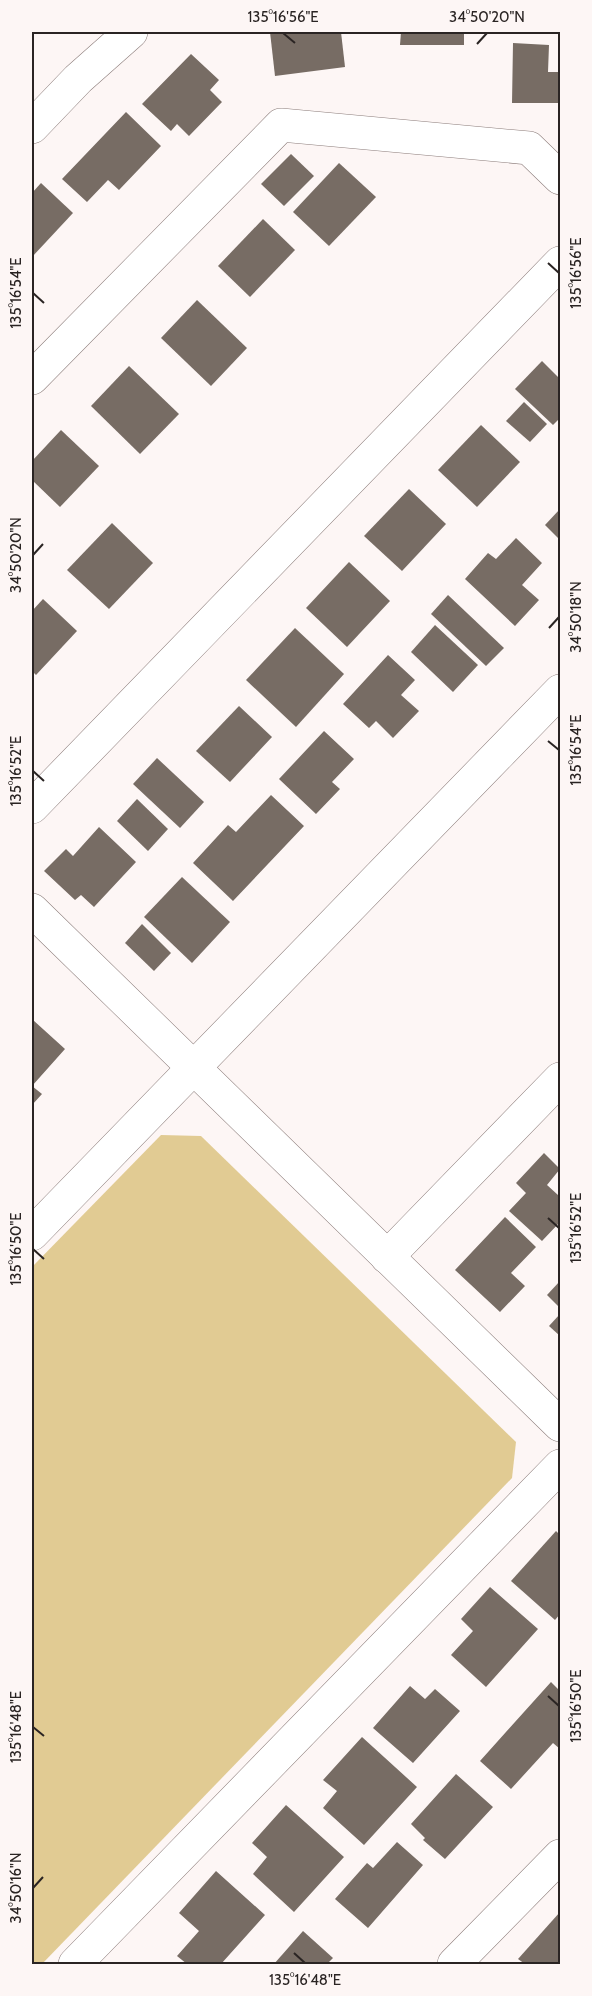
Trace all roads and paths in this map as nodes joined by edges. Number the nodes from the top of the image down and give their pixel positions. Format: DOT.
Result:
graph roads {
  1 [pos="131,32"];
  2 [pos="32,127"];
  3 [pos="561,178"];
  4 [pos="561,263"];
  5 [pos="32,378"];
  6 [pos="561,691"];
  7 [pos="32,807"];
  8 [pos="32,910"];
  9 [pos="193,1068"];
  10 [pos="561,1079"];
  11 [pos="32,1234"];
  12 [pos="387,1257"];
  13 [pos="561,1425"];
  14 [pos="561,1466"];
  15 [pos="561,1856"];
  16 [pos="75,1965"];
  17 [pos="454,1965"];
  1 -- 2 [label="street"];
  3 -- 5 [label="street"];
  4 -- 7 [label="street"];
  6 -- 9 [label="street"];
  8 -- 9 [label="street"];
  9 -- 11 [label="street"];
  9 -- 12 [label="street"];
  10 -- 12 [label="street"];
  12 -- 13 [label="street"];
  14 -- 16 [label="street"];
  15 -- 17 [label="street"];
}
